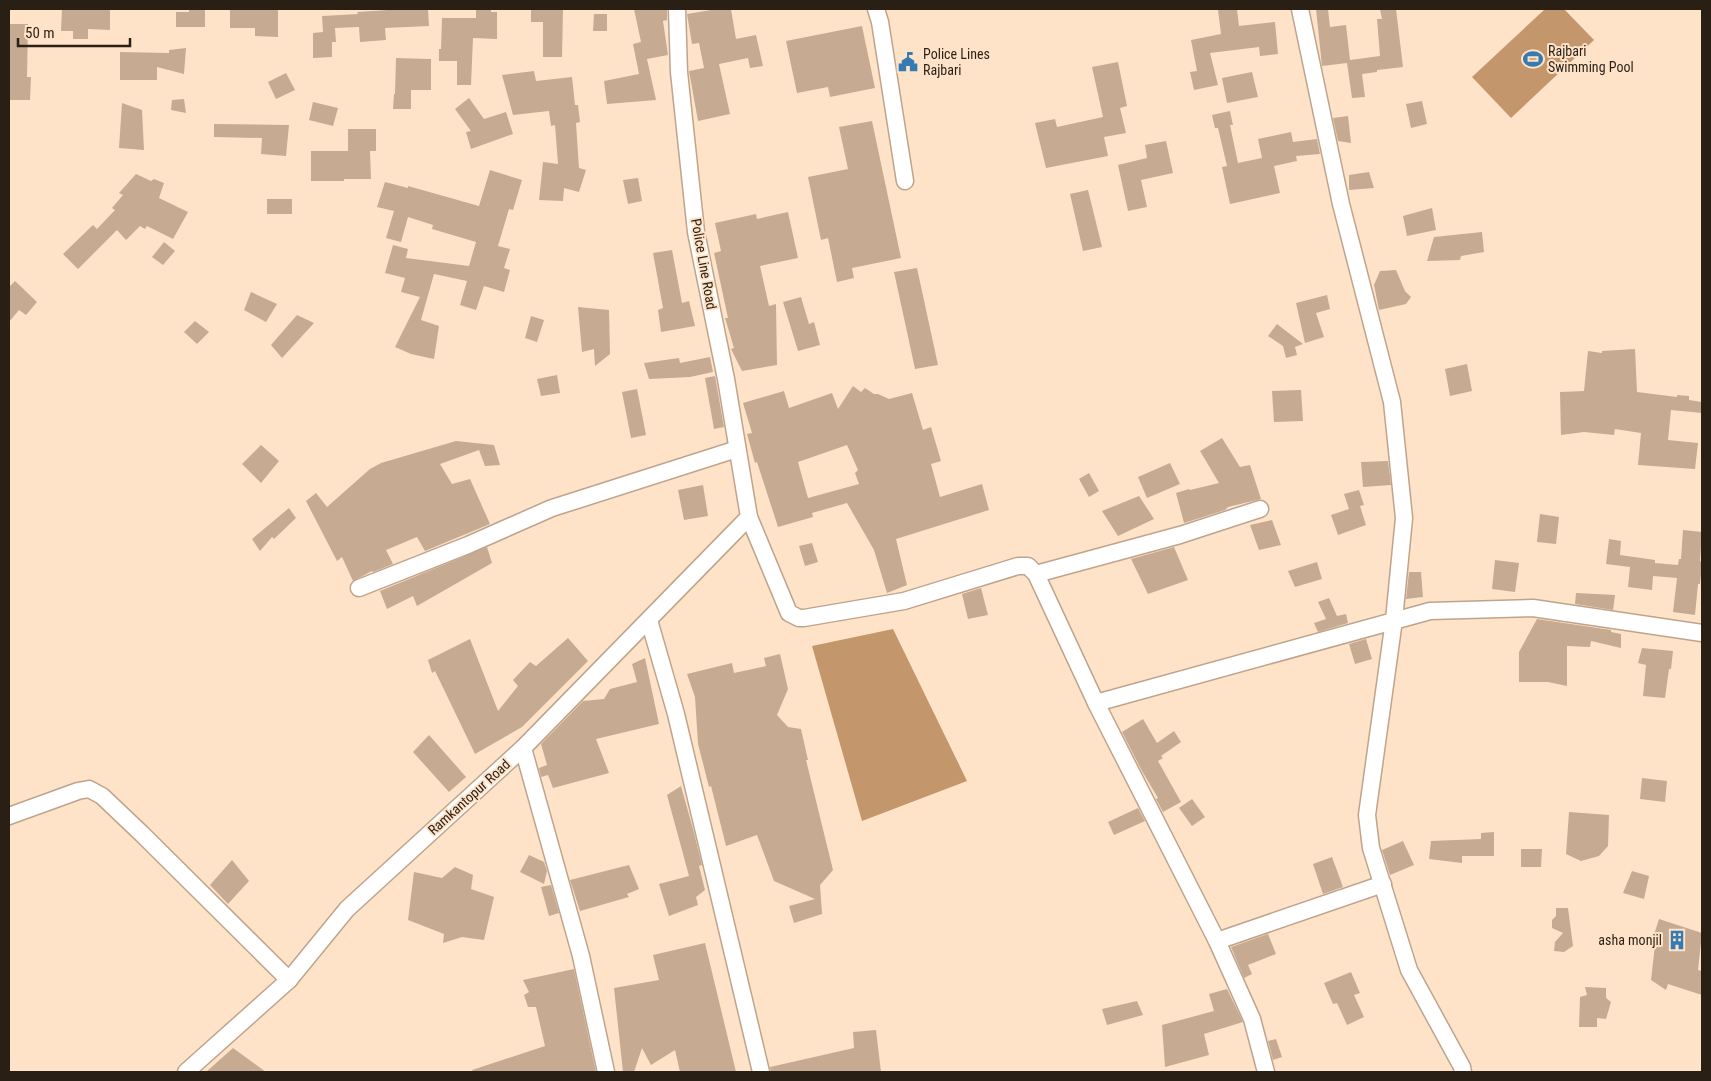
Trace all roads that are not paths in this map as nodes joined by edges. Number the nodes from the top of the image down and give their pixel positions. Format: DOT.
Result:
graph roads {
  1 [pos="677,9"];
  2 [pos="876,9"];
  3 [pos="1300,9"];
  4 [pos="905,181"];
  5 [pos="738,449"];
  6 [pos="1260,509"];
  7 [pos="749,517"];
  8 [pos="1036,574"];
  9 [pos="359,588"];
  10 [pos="649,620"];
  11 [pos="1394,620"];
  12 [pos="1702,633"];
  13 [pos="1096,703"];
  14 [pos="523,748"];
  15 [pos="9,816"];
  16 [pos="1383,884"];
  17 [pos="1217,941"];
  18 [pos="290,980"];
  19 [pos="194,1070"];
  20 [pos="606,1072"];
  21 [pos="761,1072"];
  22 [pos="1266,1072"];
  23 [pos="1463,1072"];
  1 -- 5 [label="street, Police Line Road"];
  2 -- 4 [label="street"];
  3 -- 11 [label="street"];
  5 -- 7 [label="street, Police Line Road"];
  5 -- 9 [label="street"];
  6 -- 8 [label="street"];
  7 -- 8 [label="street, Police Line Road"];
  7 -- 10 [label="street, Ramkantopur Road"];
  8 -- 13 [label="street"];
  10 -- 14 [label="street, Ramkantopur Road"];
  10 -- 21 [label="street"];
  11 -- 12 [label="street"];
  11 -- 13 [label="street"];
  11 -- 16 [label="street"];
  13 -- 17 [label="street"];
  14 -- 18 [label="street, Ramkantopur Road"];
  14 -- 20 [label="street"];
  15 -- 18 [label="street"];
  16 -- 17 [label="street"];
  16 -- 23 [label="street"];
  17 -- 22 [label="street"];
  18 -- 19 [label="street, Ramkantopur Road"];
}
